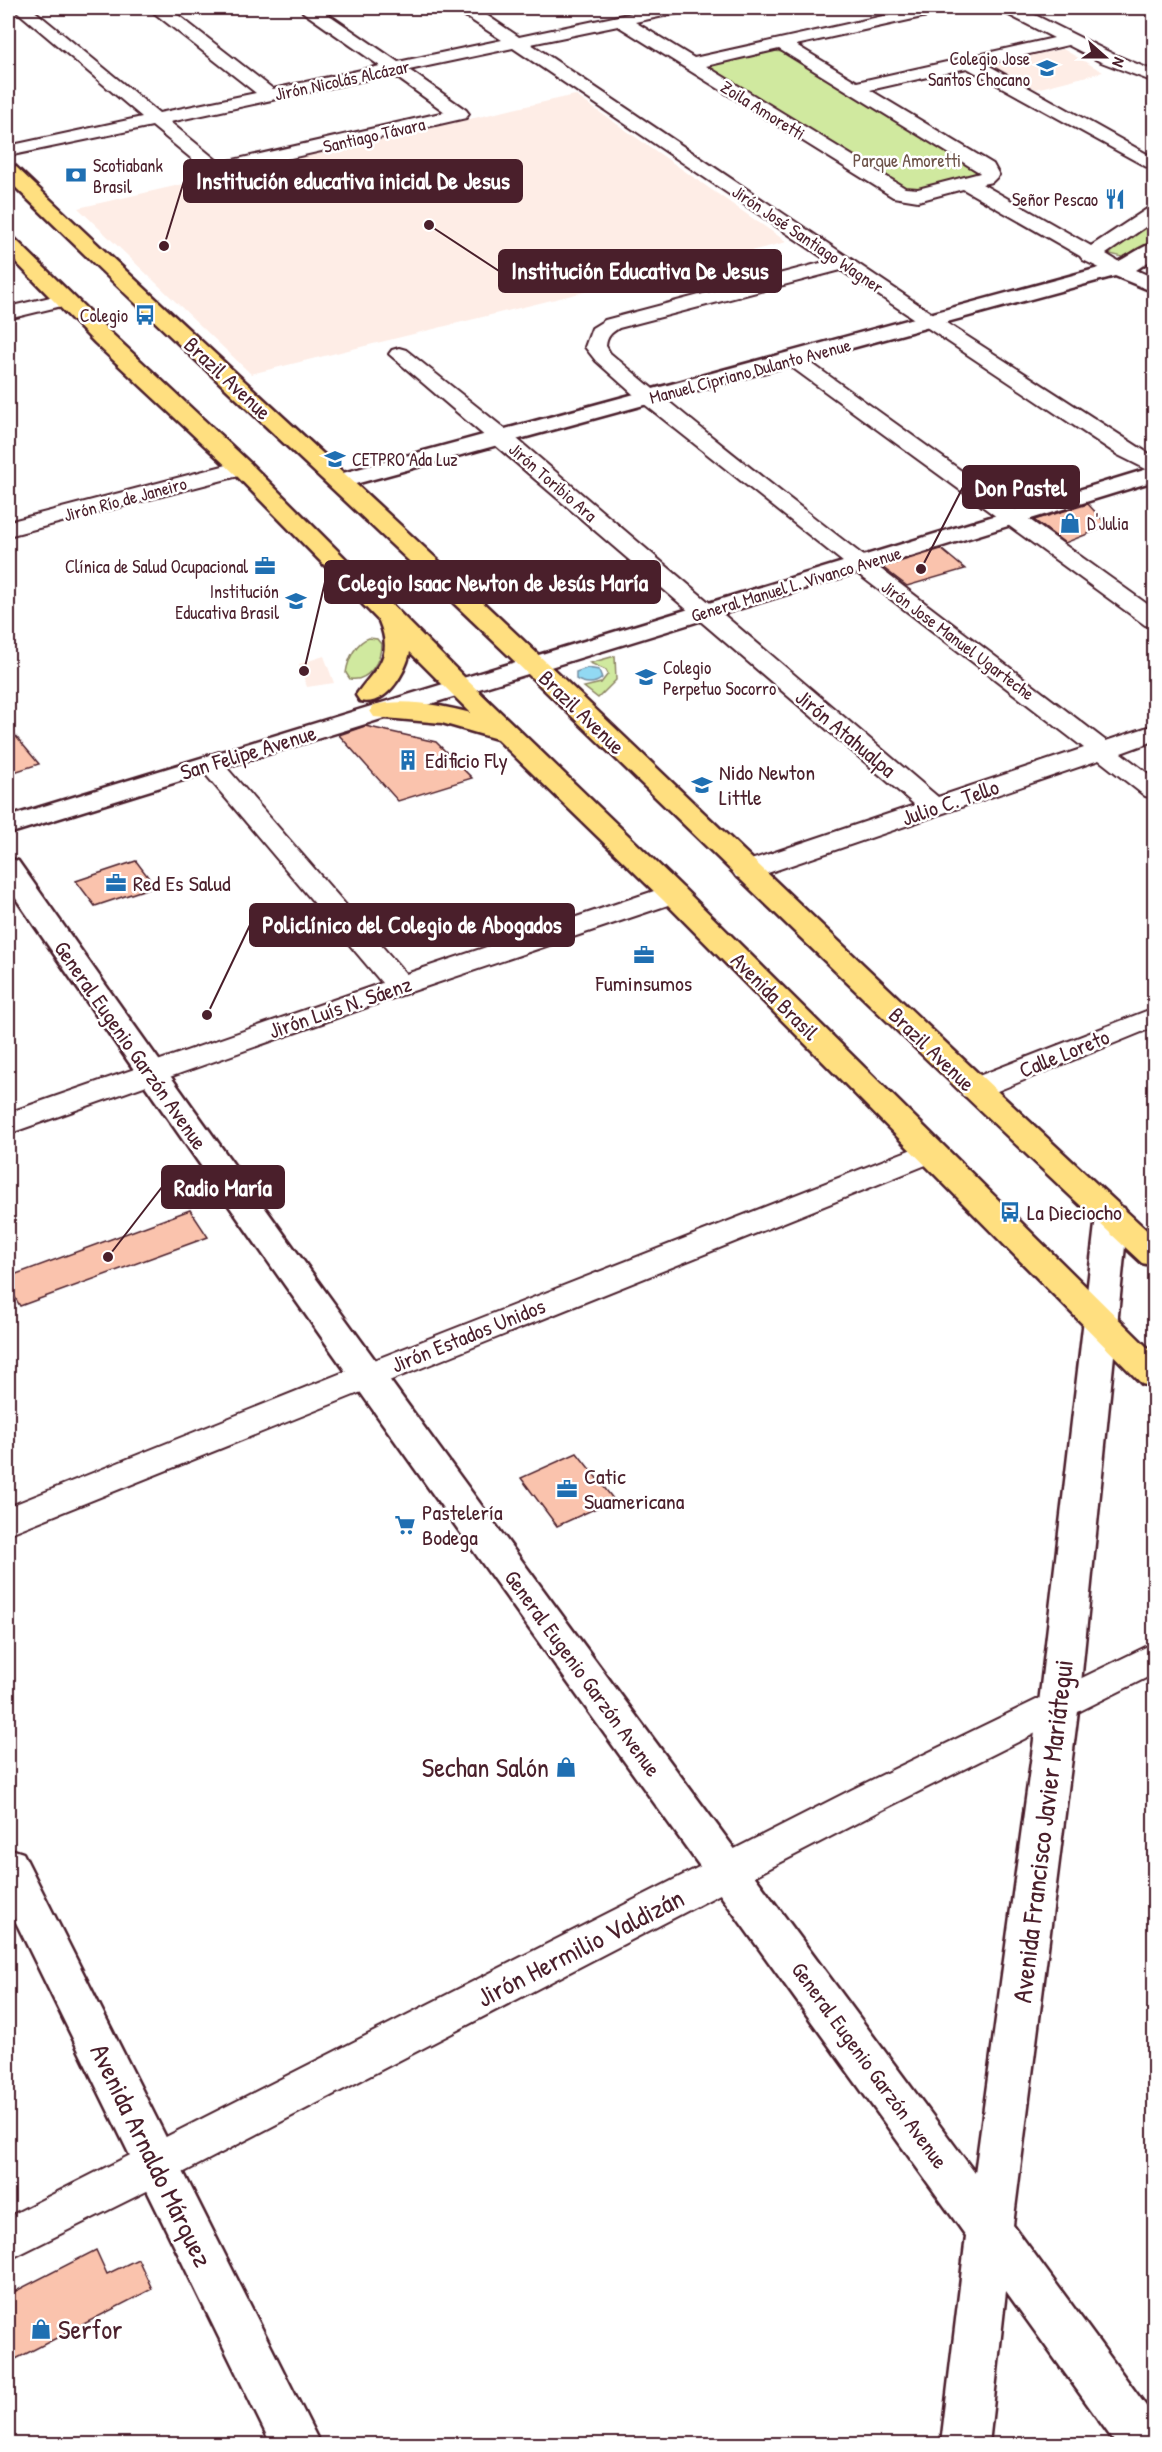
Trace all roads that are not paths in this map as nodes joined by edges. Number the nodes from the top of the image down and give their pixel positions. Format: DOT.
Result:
graph roads {
  1 [pos="21,8"];
  2 [pos="159,8"];
  3 [pos="309,8"];
  4 [pos="465,8"];
  5 [pos="677,8"];
  6 [pos="939,8"];
  7 [pos="1009,8"];
  8 [pos="620,20"];
  9 [pos="1072,39"];
  10 [pos="517,42"];
  11 [pos="782,44"];
  12 [pos="1155,57"];
  13 [pos="1107,58"];
  14 [pos="972,63"];
  15 [pos="690,64"];
  16 [pos="397,69"];
  17 [pos="1155,77"];
  18 [pos="854,88"];
  19 [pos="270,95"];
  20 [pos="154,119"];
  21 [pos="8,151"];
  22 [pos="1155,165"];
  23 [pos="8,170"];
  24 [pos="966,183"];
  25 [pos="1155,213"];
  26 [pos="8,243"];
  27 [pos="1155,249"];
  28 [pos="1090,256"];
  29 [pos="844,263"];
  30 [pos="1117,269"];
  31 [pos="1155,286"];
  32 [pos="63,300"];
  33 [pos="8,313"];
  34 [pos="930,321"];
  35 [pos="399,354"];
  36 [pos="793,359"];
  37 [pos="651,398"];
  38 [pos="502,438"];
  39 [pos="1152,465"];
  40 [pos="242,468"];
  41 [pos="340,482"];
  42 [pos="1004,512"];
  43 [pos="8,529"];
  44 [pos="853,558"];
  45 [pos="697,606"];
  46 [pos="391,619"];
  47 [pos="1155,620"];
  48 [pos="526,658"];
  49 [pos="451,680"];
  50 [pos="376,703"];
  51 [pos="1155,733"];
  52 [pos="512,737"];
  53 [pos="1103,750"];
  54 [pos="210,764"];
  55 [pos="1155,790"];
  56 [pos="8,805"];
  57 [pos="933,807"];
  58 [pos="8,826"];
  59 [pos="8,867"];
  60 [pos="746,871"];
  61 [pos="673,894"];
  62 [pos="400,986"];
  63 [pos="1155,1017"];
  64 [pos="150,1074"];
  65 [pos="974,1089"];
  66 [pos="8,1124"];
  67 [pos="930,1152"];
  68 [pos="1112,1216"];
  69 [pos="1155,1255"];
  70 [pos="1102,1323"];
  71 [pos="1155,1375"];
  72 [pos="366,1376"];
  73 [pos="8,1521"];
  74 [pos="1155,1658"];
  75 [pos="1059,1703"];
  76 [pos="8,1865"];
  77 [pos="727,1871"];
  78 [pos="157,2165"];
  79 [pos="990,2229"];
  80 [pos="8,2239"];
  81 [pos="296,2445"];
  82 [pos="965,2445"];
  83 [pos="1145,2445"];
  1 -- 20 [label="street"];
  2 -- 19 [label="street"];
  3 -- 16 [label="street"];
  4 -- 10 [label="street, Jirón José Santiago Wagner"];
  5 -- 8 [label="street, Jirón Nicolás Alcázar"];
  6 -- 11 [label="street"];
  7 -- 9 [label="street"];
  8 -- 10 [label="street, Jirón Nicolás Alcázar"];
  8 -- 15 [label="street, Zoila Amoretti"];
  9 -- 13 [label="street"];
  9 -- 14 [label="street"];
  10 -- 16 [label="street, Jirón Nicolás Alcázar"];
  10 -- 29 [label="street, Jirón José Santiago Wagner"];
  11 -- 15 [label="street"];
  11 -- 18 [label="street"];
  12 -- 13 [label="street"];
  13 -- 17 [label="street"];
  14 -- 18 [label="street"];
  14 -- 22 [label="street"];
  15 -- 24 [label="street, Zoila Amoretti"];
  16 -- 19 [label="street, Jirón Nicolás Alcázar"];
  16 -- 20 [label="street, Santiago Távara"];
  18 -- 24 [label="street"];
  19 -- 20 [label="street, Jirón Nicolás Alcázar"];
  20 -- 21 [label="street, Jirón Nicolás Alcázar"];
  23 -- 41 [label="main road, Brazil Avenue"];
  24 -- 28 [label="street"];
  25 -- 28 [label="street"];
  26 -- 32 [label="main road"];
  27 -- 30 [label="street, Manuel Cipriano Dulanto Avenue"];
  28 -- 30 [label="street"];
  29 -- 34 [label="street, Jirón José Santiago Wagner"];
  29 -- 37 [label="street, Jirón Jose Manuel Ugarteche"];
  30 -- 31 [label="street"];
  30 -- 34 [label="street, Manuel Cipriano Dulanto Avenue"];
  32 -- 33 [label="street"];
  32 -- 40 [label="main road"];
  34 -- 36 [label="street, Manuel Cipriano Dulanto Avenue"];
  34 -- 39 [label="street, Jirón José Santiago Wagner"];
  35 -- 38 [label="street, Jirón Toribio Ara"];
  36 -- 37 [label="street, Manuel Cipriano Dulanto Avenue"];
  36 -- 42 [label="street"];
  37 -- 38 [label="street, Manuel Cipriano Dulanto Avenue"];
  37 -- 44 [label="street, Jirón Jose Manuel Ugarteche"];
  38 -- 41 [label="street, Manuel Cipriano Dulanto Avenue"];
  38 -- 45 [label="street, Jirón Toribio Ara"];
  39 -- 42 [label="street, General Manuel L. Vivanco Avenue"];
  40 -- 43 [label="street, Jirón Río de Janeiro"];
  40 -- 46 [label="main road"];
  41 -- 48 [label="main road, Brazil Avenue"];
  42 -- 44 [label="street, General Manuel L. Vivanco Avenue"];
  42 -- 47 [label="street"];
  44 -- 45 [label="street, General Manuel L. Vivanco Avenue"];
  44 -- 53 [label="street, Jirón Jose Manuel Ugarteche"];
  45 -- 48 [label="street, General Manuel L. Vivanco Avenue"];
  45 -- 57 [label="street, Jirón Atahualpa"];
  46 -- 49 [label="main road"];
  46 -- 50 [label="main road"];
  48 -- 49 [label="street, General Manuel L. Vivanco Avenue"];
  48 -- 60 [label="main road, Brazil Avenue"];
  49 -- 50 [label="street, San Felipe Avenue"];
  49 -- 52 [label="main road, Avenida Brasil"];
  50 -- 52 [label="main road"];
  50 -- 54 [label="street, San Felipe Avenue"];
  50 -- 56 [label="street, San Felipe Avenue"];
  51 -- 53 [label="street, Julio C. Tello"];
  52 -- 61 [label="main road, Avenida Brasil"];
  53 -- 55 [label="street, Jirón Jose Manuel Ugarteche"];
  53 -- 57 [label="street, Julio C. Tello"];
  54 -- 58 [label="street, San Felipe Avenue"];
  54 -- 62 [label="street"];
  57 -- 60 [label="street, Julio C. Tello"];
  59 -- 64 [label="street, General Eugenio Garzón Avenue"];
  60 -- 65 [label="main road, Brazil Avenue"];
  61 -- 62 [label="street, Jirón Luís N. Sáenz"];
  61 -- 67 [label="main road, Avenida Brasil"];
  62 -- 64 [label="street, Jirón Luís N. Sáenz"];
  63 -- 65 [label="street, Calle Loreto"];
  64 -- 66 [label="street, Jirón Luís N. Sáenz"];
  64 -- 72 [label="street, General Eugenio Garzón Avenue"];
  65 -- 68 [label="main road, Brazil Avenue"];
  67 -- 70 [label="main road, Avenida Brasil"];
  67 -- 72 [label="street, Jirón Estados Unidos"];
  68 -- 69 [label="main road, Brazil Avenue"];
  68 -- 70 [label="street, Avenida Francisco Javier Mariátegui"];
  70 -- 71 [label="main road"];
  70 -- 75 [label="street, Avenida Francisco Javier Mariátegui"];
  72 -- 73 [label="street, Jirón Estados Unidos"];
  72 -- 77 [label="street, General Eugenio Garzón Avenue"];
  74 -- 75 [label="street, Jirón Hermilio Valdizán"];
  75 -- 77 [label="street, Jirón Hermilio Valdizán"];
  75 -- 79 [label="street, Avenida Francisco Javier Mariátegui"];
  76 -- 78 [label="street, Avenida Arnaldo Márquez"];
  77 -- 78 [label="street, Jirón Hermilio Valdizán"];
  77 -- 79 [label="street, General Eugenio Garzón Avenue"];
  78 -- 80 [label="street, Jirón Hermilio Valdizán"];
  78 -- 81 [label="street, Avenida Arnaldo Márquez"];
  79 -- 82 [label="street, Avenida Francisco Javier Mariátegui"];
  79 -- 83 [label="street, General Eugenio Garzón Avenue"];
}
